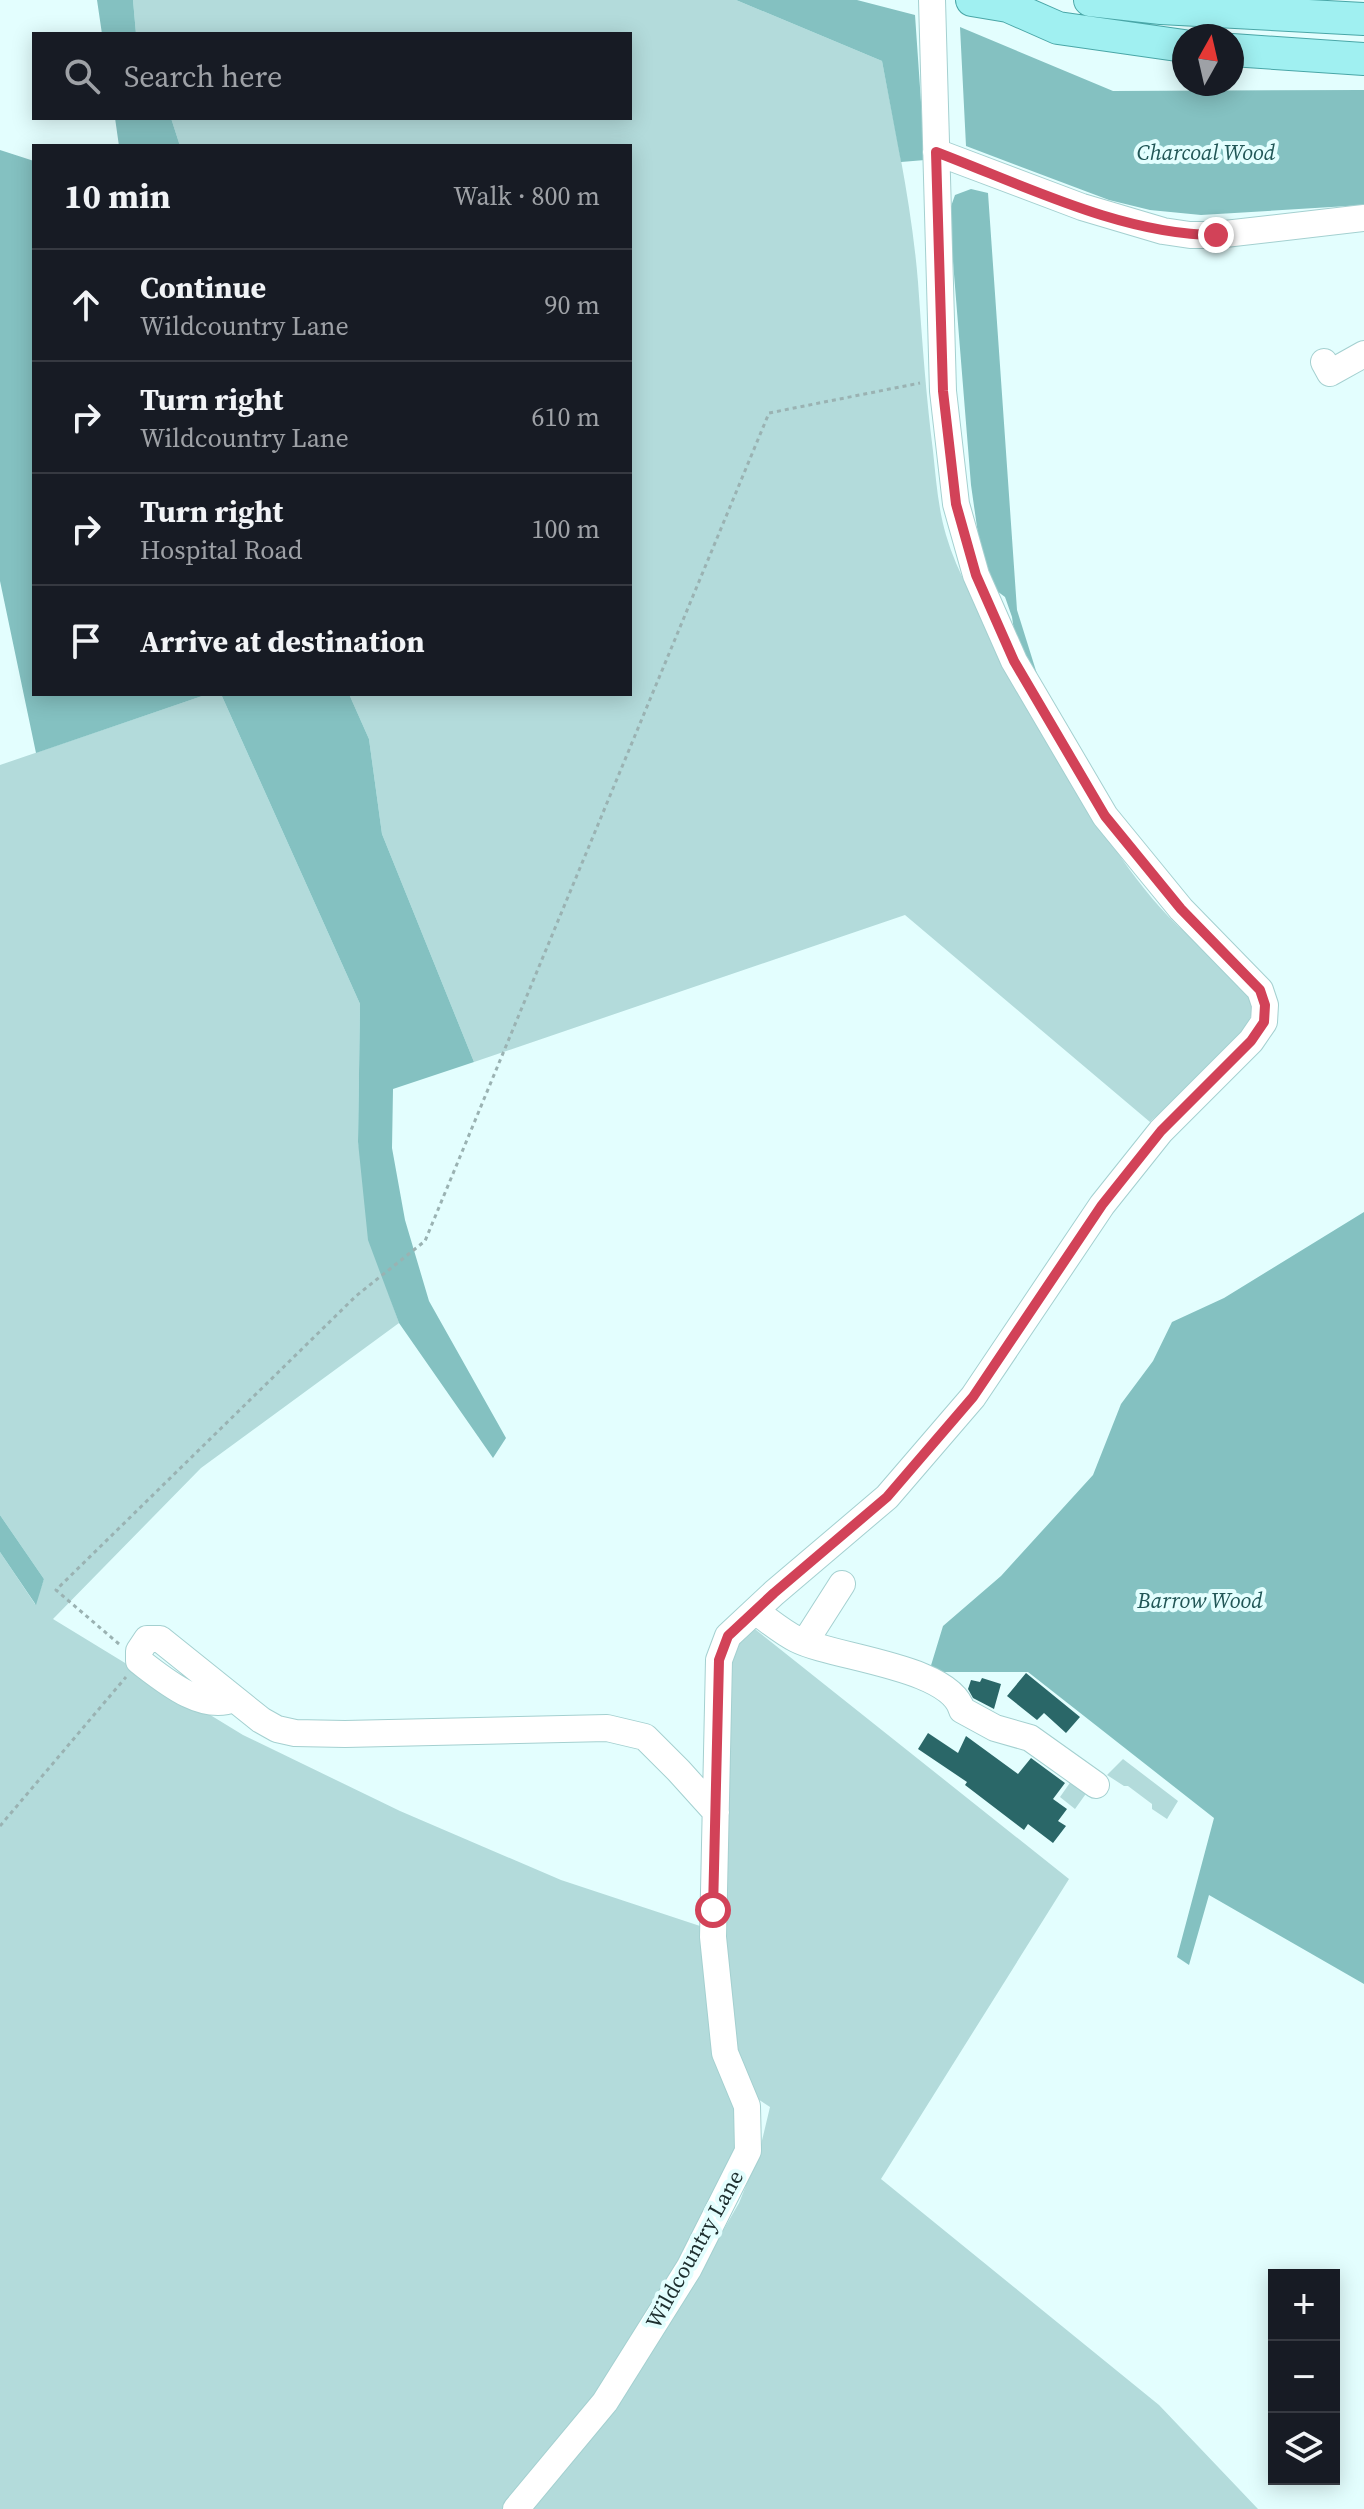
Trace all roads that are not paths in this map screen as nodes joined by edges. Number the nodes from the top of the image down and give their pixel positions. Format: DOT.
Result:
graph roads {
  1 [pos="932,0"];
  2 [pos="972,0"];
  3 [pos="1041,0"];
  4 [pos="1090,0"];
  5 [pos="1008,6"];
  6 [pos="1364,19"];
  7 [pos="1172,44"];
  8 [pos="1244,51"];
  9 [pos="1364,59"];
  10 [pos="936,152"];
  11 [pos="1364,218"];
  12 [pos="1364,354"];
  13 [pos="1324,362"];
  14 [pos="842,1584"];
  15 [pos="755,1611"];
  16 [pos="805,1642"];
  17 [pos="139,1661"];
  18 [pos="1096,1785"];
  19 [pos="716,1812"];
  20 [pos="516,2509"];
  1 -- 10 [label="street, Wildcountry Lane"];
  2 -- 5 [label="main road"];
  3 -- 5 [label="main road"];
  4 -- 6 [label="main road"];
  5 -- 7 [label="main road"];
  8 -- 9 [label="main road"];
  10 -- 11 [label="street"];
  10 -- 15 [label="street, Wildcountry Lane"];
  12 -- 13 [label="street"];
  14 -- 16 [label="street"];
  15 -- 16 [label="street"];
  15 -- 19 [label="street, Wildcountry Lane"];
  16 -- 18 [label="street"];
  17 -- 19 [label="street"];
  19 -- 20 [label="street, Wildcountry Lane"];
}
